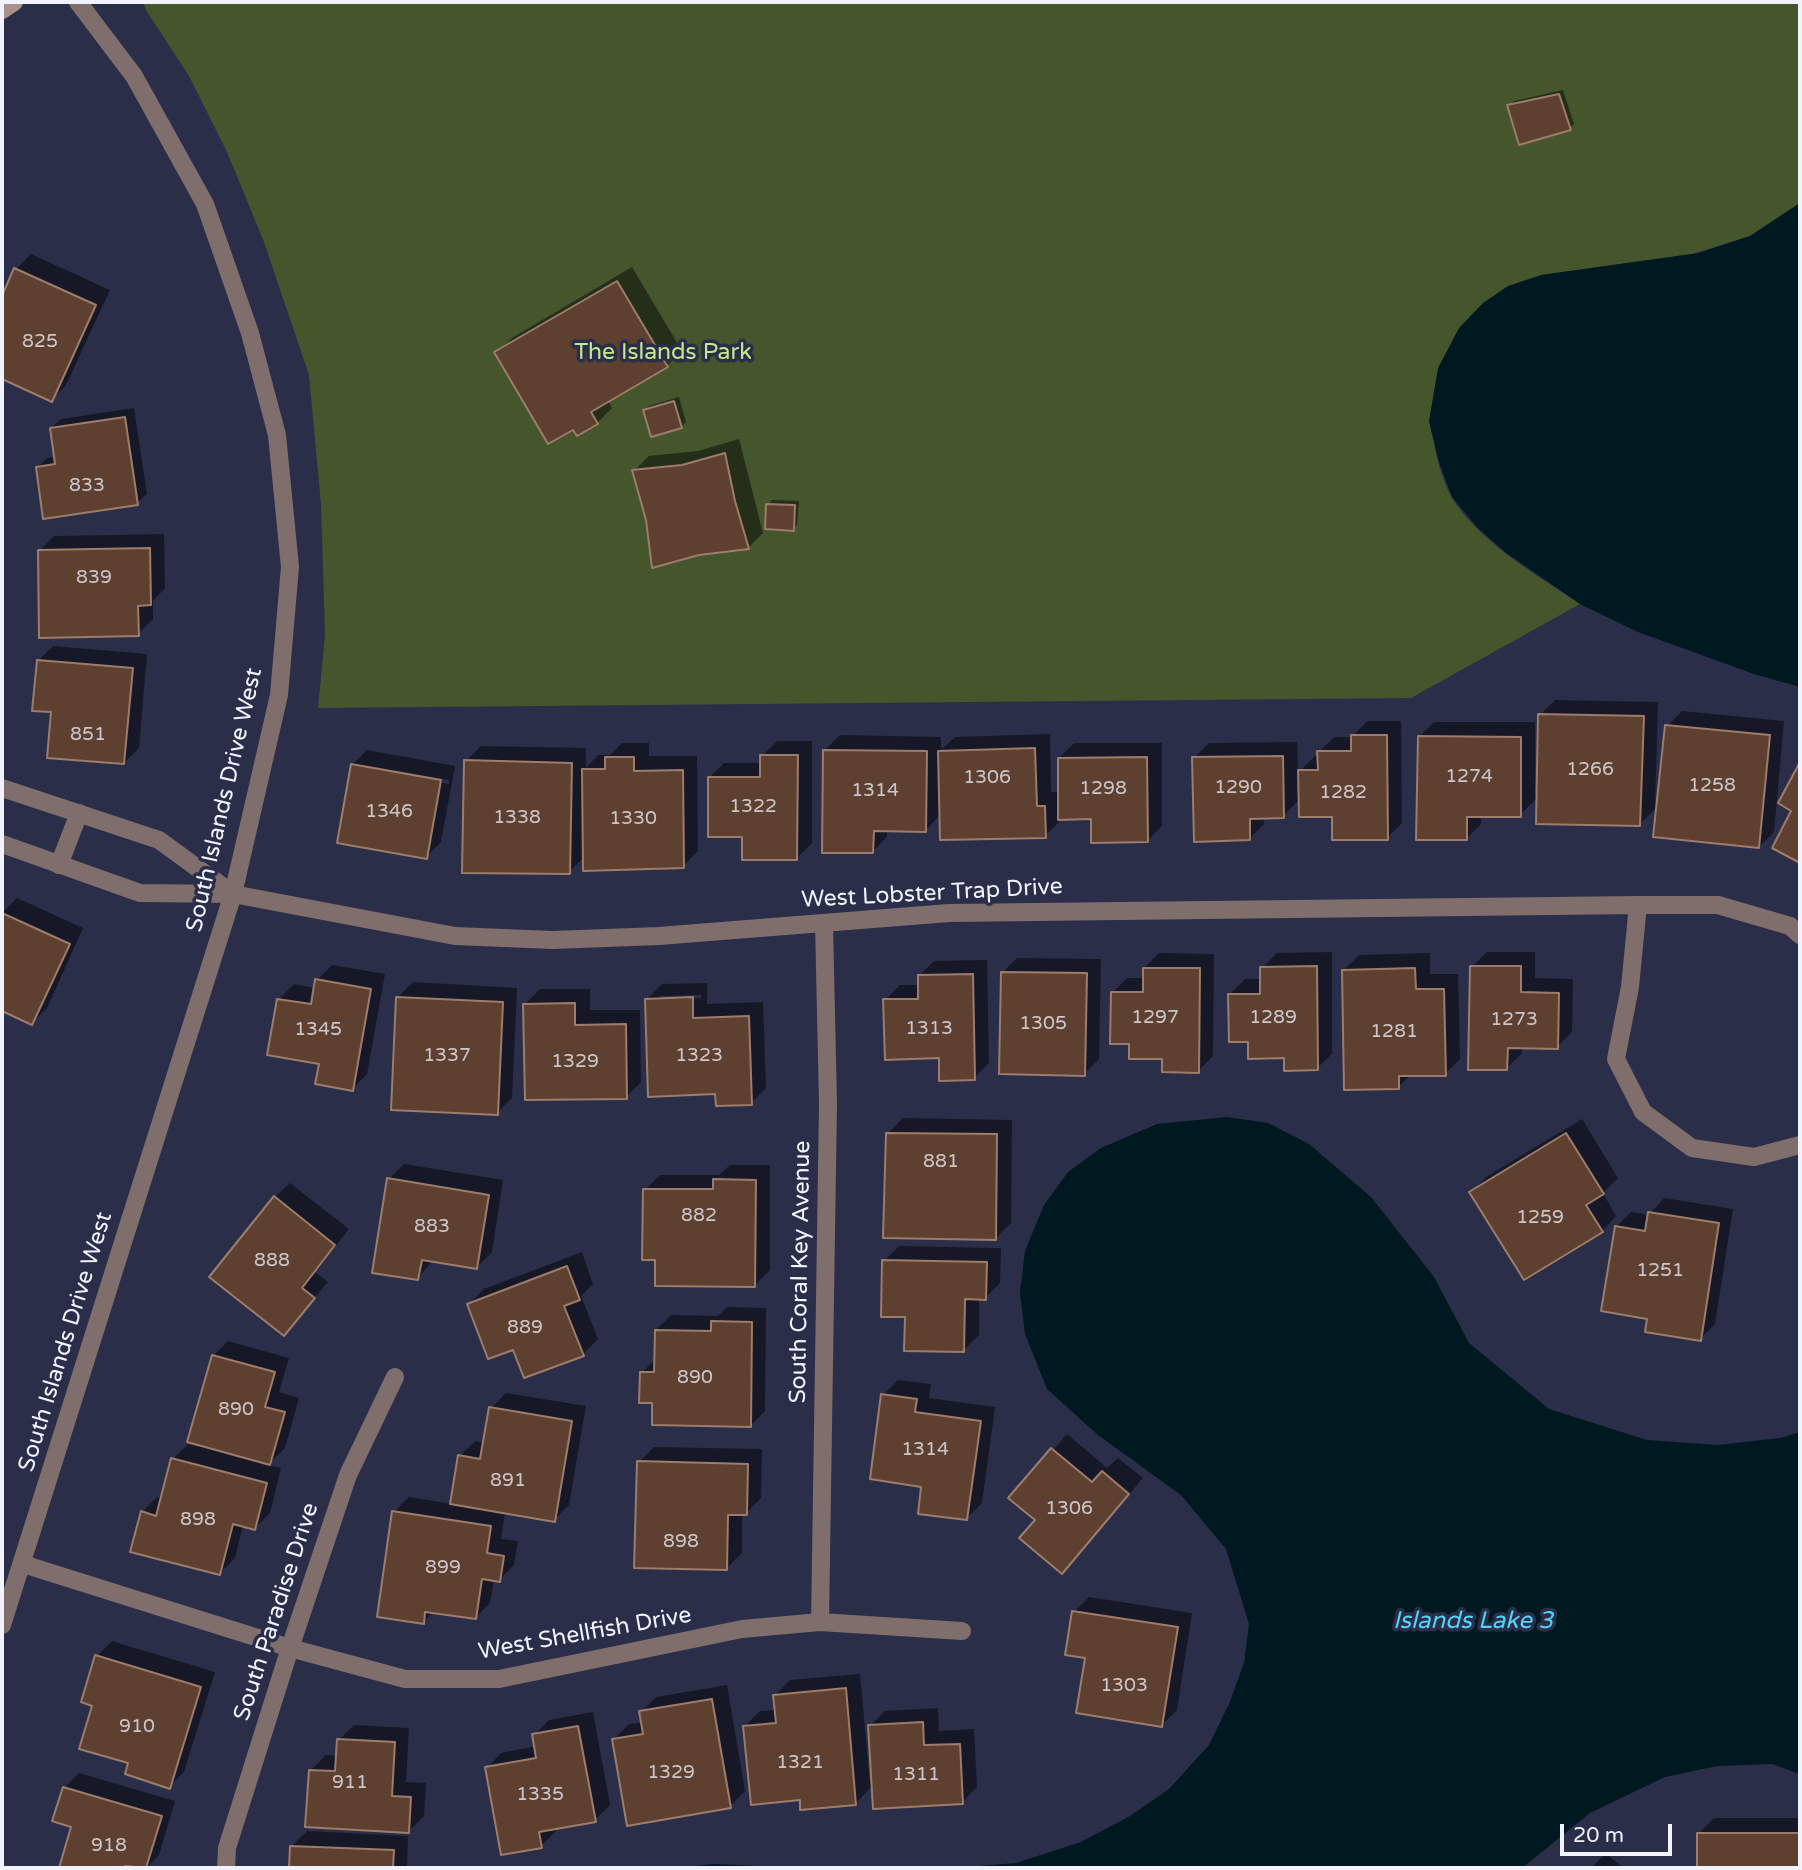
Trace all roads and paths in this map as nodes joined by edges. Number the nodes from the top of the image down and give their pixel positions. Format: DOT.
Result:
graph roads {
  1 [pos="14,2"];
  2 [pos="78,2"];
  3 [pos="2,9"];
  4 [pos="2,788"];
  5 [pos="79,813"];
  6 [pos="2,844"];
  7 [pos="59,864"];
  8 [pos="233,894"];
  9 [pos="1638,905"];
  10 [pos="824,923"];
  11 [pos="1800,935"];
  12 [pos="1800,1146"];
  13 [pos="395,1377"];
  14 [pos="23,1564"];
  15 [pos="820,1622"];
  16 [pos="2,1625"];
  17 [pos="962,1631"];
  18 [pos="290,1648"];
  19 [pos="226,1868"];
  1 -- 3 [label="main road"];
  2 -- 8 [label="street, South Islands Drive West"];
  4 -- 5 [label="street"];
  5 -- 7 [label="street"];
  5 -- 8 [label="street"];
  6 -- 7 [label="street, West Lobster Trap Drive"];
  7 -- 8 [label="street, West Lobster Trap Drive"];
  8 -- 10 [label="street, West Lobster Trap Drive"];
  8 -- 14 [label="street, South Islands Drive West"];
  9 -- 10 [label="street, West Lobster Trap Drive"];
  9 -- 11 [label="street, West Lobster Trap Drive"];
  9 -- 12 [label="street"];
  10 -- 15 [label="street, South Coral Key Avenue"];
  13 -- 18 [label="street, South Paradise Drive"];
  14 -- 16 [label="street, South Islands Drive West"];
  14 -- 18 [label="street, West Shellfish Drive"];
  15 -- 17 [label="street, West Shellfish Drive"];
  15 -- 18 [label="street, West Shellfish Drive"];
  18 -- 19 [label="street, South Paradise Drive"];
}
